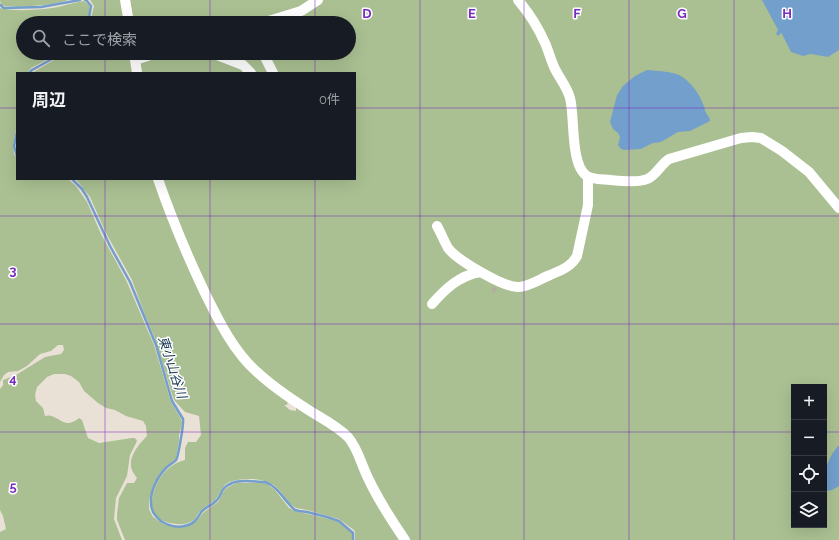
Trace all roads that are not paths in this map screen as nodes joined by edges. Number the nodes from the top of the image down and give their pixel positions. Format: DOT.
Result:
graph roads {
  1 [pos="125,0"];
  2 [pos="318,0"];
  3 [pos="518,0"];
  4 [pos="128,16"];
  5 [pos="285,16"];
  6 [pos="135,60"];
  7 [pos="232,60"];
  8 [pos="267,60"];
  9 [pos="268,60"];
  10 [pos="137,72"];
  11 [pos="250,72"];
  12 [pos="270,72"];
  13 [pos="274,72"];
  14 [pos="588,177"];
  15 [pos="158,180"];
  16 [pos="837,202"];
  17 [pos="437,226"];
  18 [pos="480,272"];
  19 [pos="432,304"];
  20 [pos="405,540"];
  1 -- 4 [label="street"];
  2 -- 5 [label="street"];
  3 -- 14 [label="street"];
  6 -- 10 [label="street"];
  7 -- 11 [label="street"];
  8 -- 12 [label="street"];
  9 -- 13 [label="street"];
  14 -- 16 [label="street"];
  14 -- 18 [label="street"];
  15 -- 20 [label="street"];
  17 -- 18 [label="street"];
  18 -- 19 [label="street"];
}
